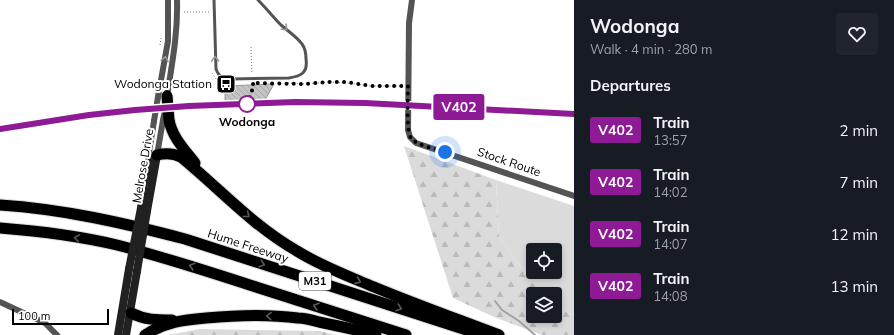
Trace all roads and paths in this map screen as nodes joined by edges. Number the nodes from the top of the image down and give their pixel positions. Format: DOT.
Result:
graph roads {
  1 [pos="168,0"];
  2 [pos="177,0"];
  3 [pos="214,0"];
  4 [pos="258,0"];
  5 [pos="412,0"];
  6 [pos="182,12"];
  7 [pos="210,12"];
  8 [pos="251,47"];
  9 [pos="212,73"];
  10 [pos="252,79"];
  11 [pos="230,83"];
  12 [pos="283,83"];
  13 [pos="408,86"];
  14 [pos="163,97"];
  15 [pos="166,120"];
  16 [pos="157,155"];
  17 [pos="147,171"];
  18 [pos="218,189"];
  19 [pos="574,196"];
  20 [pos="0,205"];
  21 [pos="144,210"];
  22 [pos="0,228"];
  23 [pos="133,270"];
  24 [pos="124,297"];
  25 [pos="0,302"];
  26 [pos="130,313"];
  27 [pos="183,320"];
  28 [pos="56,335"];
  29 [pos="118,335"];
  30 [pos="126,335"];
  31 [pos="145,335"];
  32 [pos="376,335"];
  33 [pos="406,335"];
  34 [pos="482,335"];
  35 [pos="499,335"];
  14 -- 1 [label="street, Melrose Drive, one-way"];
  2 -- 14 [label="street, Melrose Drive"];
  10 -- 3 [label="lane, one-way"];
  4 -- 10 [label="lane, one-way"];
  5 -- 13 [label="street, Stock Route"];
  6 -- 7 [label="path"];
  8 -- 10 [label="path"];
  9 -- 11 [label="path"];
  12 -- 13 [label="path"];
  13 -- 19 [label="street, Stock Route"];
  14 -- 15 [label="highway, bridge"];
  14 -- 17 [label="street, Melrose Drive, bridge"];
  15 -- 16 [label="street, Melrose Drive"];
  15 -- 18 [label="highway"];
  16 -- 17 [label="main road"];
  16 -- 18 [label="highway"];
  16 -- 21 [label="main road, Melrose Drive"];
  17 -- 21 [label="main road, Melrose Drive"];
  18 -- 35 [label="highway, one-way"];
  20 -- 34 [label="highway, Hume Freeway / M31, one-way"];
  21 -- 23 [label="main road, Melrose Drive, bridge"];
  33 -- 22 [label="highway, M31, one-way"];
  23 -- 24 [label="main road, Melrose Drive"];
  23 -- 26 [label="main road, Melrose Drive"];
  24 -- 26 [label="main road"];
  24 -- 29 [label="main road, Melrose Drive"];
  25 -- 28 [label="street"];
  26 -- 27 [label="highway"];
  26 -- 30 [label="main road, Melrose Drive"];
  27 -- 31 [label="highway"];
  32 -- 27 [label="highway, one-way"];
}
